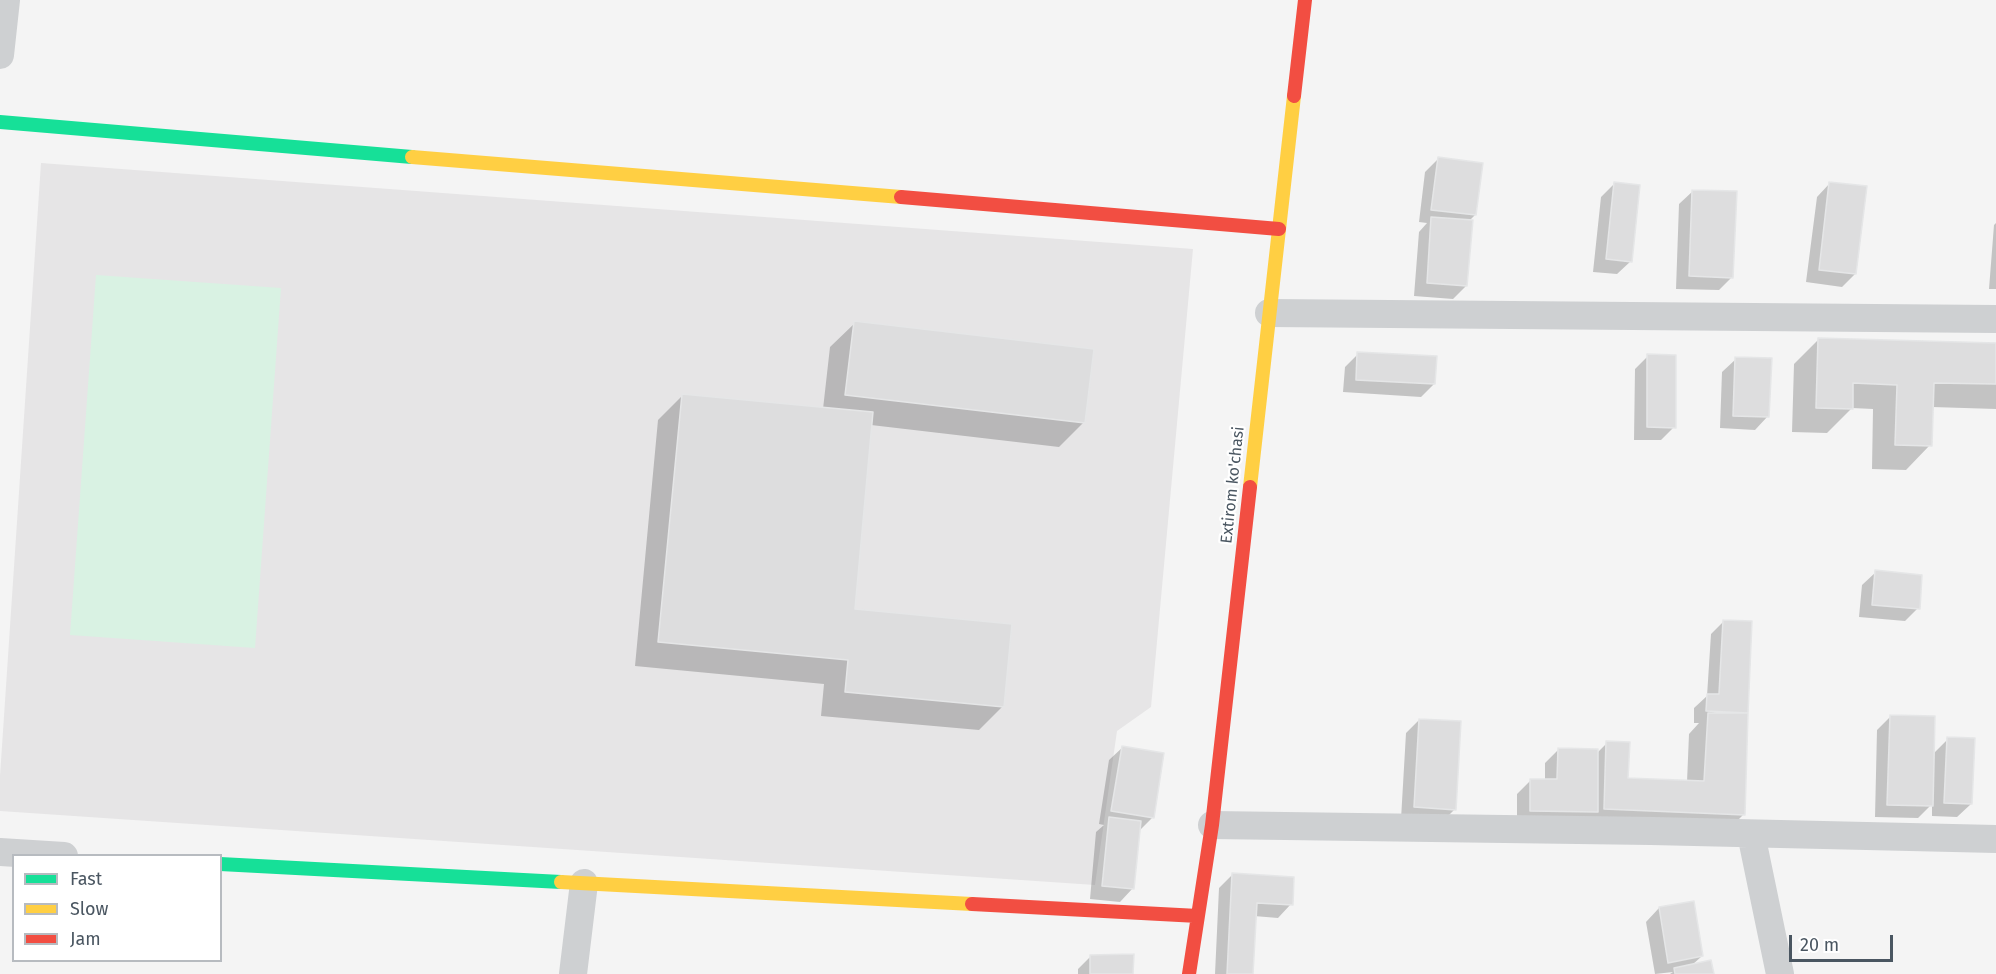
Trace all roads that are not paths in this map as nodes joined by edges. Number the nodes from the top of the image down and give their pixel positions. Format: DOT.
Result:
graph roads {
  1 [pos="6,0"];
  2 [pos="1305,0"];
  3 [pos="0,55"];
  4 [pos="0,122"];
  5 [pos="1279,229"];
  6 [pos="1269,314"];
  7 [pos="1996,319"];
  8 [pos="1212,825"];
  9 [pos="1751,834"];
  10 [pos="1996,839"];
  11 [pos="0,852"];
  12 [pos="43,854"];
  13 [pos="222,864"];
  14 [pos="584,883"];
  15 [pos="1198,916"];
  16 [pos="573,974"];
  17 [pos="1190,974"];
  18 [pos="1780,974"];
  1 -- 3 [label="street"];
  2 -- 5 [label="street, Extirom ko'chasi"];
  4 -- 5 [label="street"];
  5 -- 6 [label="street, Extirom ko'chasi"];
  6 -- 7 [label="street"];
  6 -- 8 [label="street, Extirom ko'chasi"];
  8 -- 9 [label="street"];
  8 -- 15 [label="street, Extirom ko'chasi"];
  9 -- 10 [label="street"];
  9 -- 18 [label="street"];
  11 -- 12 [label="street"];
  13 -- 14 [label="street"];
  14 -- 15 [label="street"];
  14 -- 16 [label="street"];
  15 -- 17 [label="street, Extirom ko'chasi"];
}
